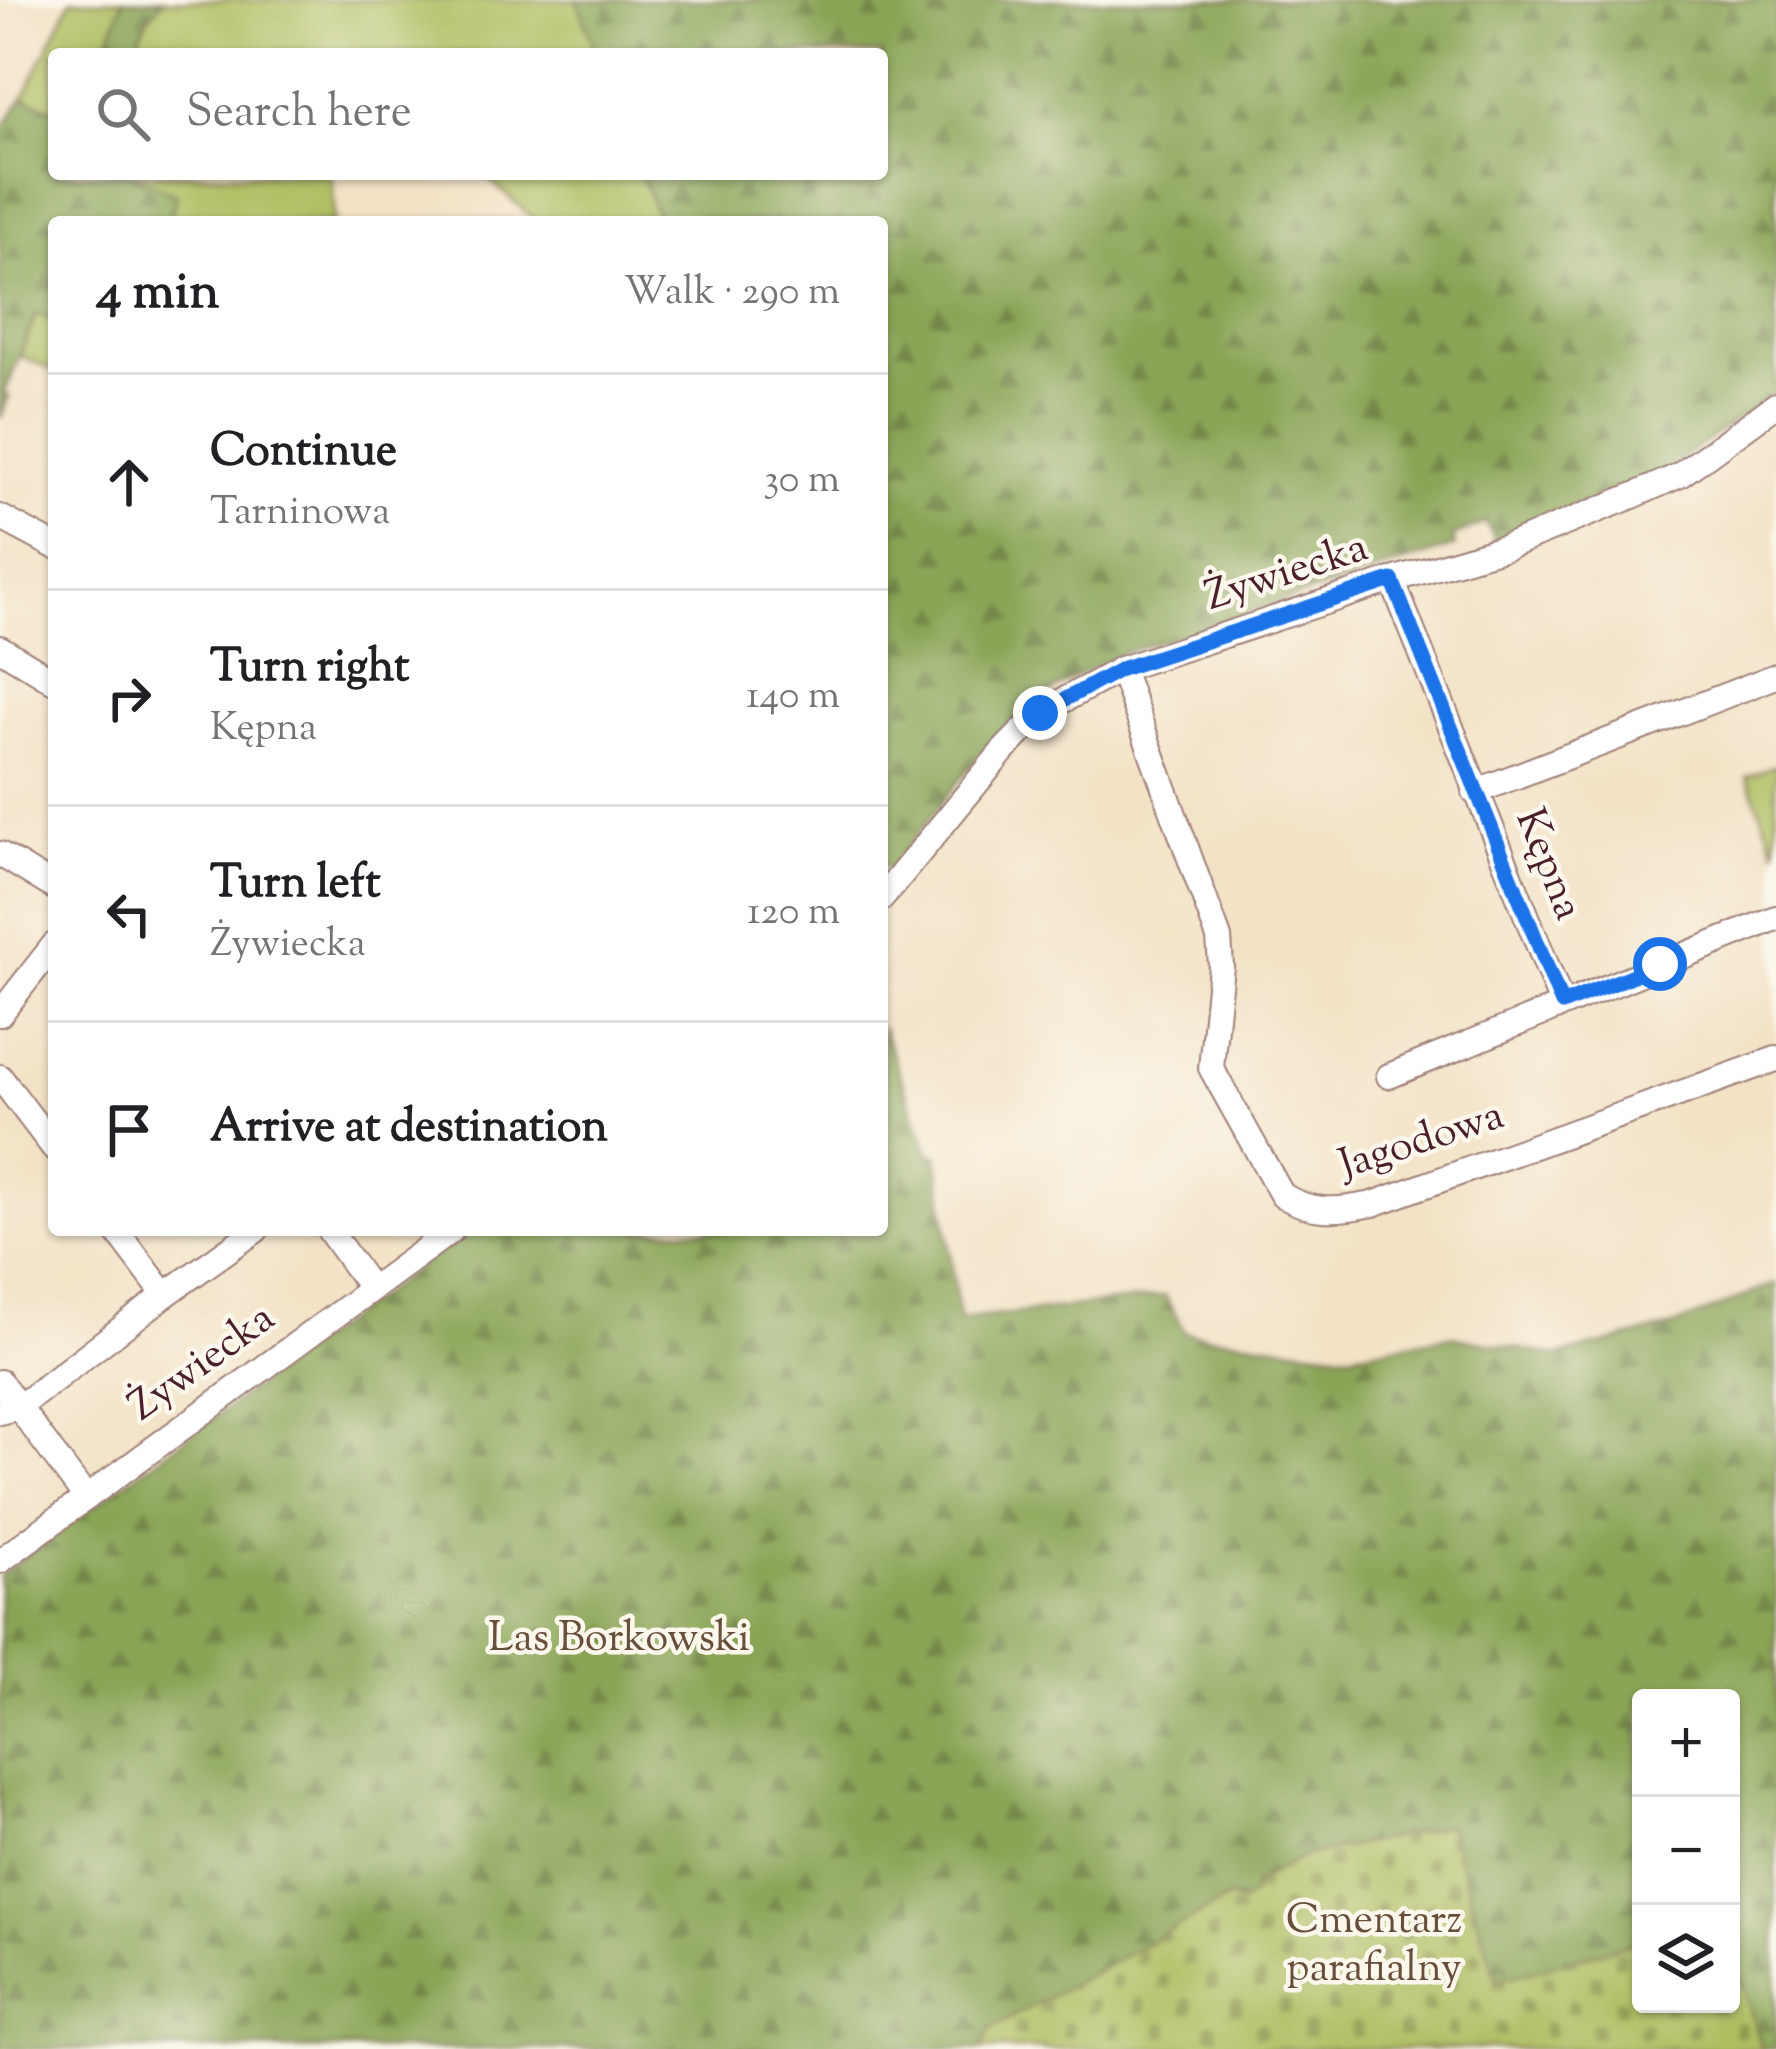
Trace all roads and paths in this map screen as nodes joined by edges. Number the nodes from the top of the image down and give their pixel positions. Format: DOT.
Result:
graph roads {
  1 [pos="1776,405"];
  2 [pos="0,517"];
  3 [pos="48,543"];
  4 [pos="1392,580"];
  5 [pos="0,648"];
  6 [pos="1121,669"];
  7 [pos="1776,676"];
  8 [pos="48,677"];
  9 [pos="1475,792"];
  10 [pos="0,854"];
  11 [pos="48,883"];
  12 [pos="888,891"];
  13 [pos="1776,918"];
  14 [pos="48,953"];
  15 [pos="1562,1004"];
  16 [pos="0,1014"];
  17 [pos="1776,1059"];
  18 [pos="1389,1076"];
  19 [pos="0,1077"];
  20 [pos="48,1140"];
  21 [pos="121,1236"];
  22 [pos="248,1236"];
  23 [pos="333,1236"];
  24 [pos="444,1236"];
  25 [pos="371,1289"];
  26 [pos="165,1295"];
  27 [pos="0,1382"];
  28 [pos="10,1410"];
  29 [pos="86,1498"];
  30 [pos="0,1562"];
  1 -- 4 [label="street, Żywiecka"];
  2 -- 3 [label="street"];
  4 -- 6 [label="street, Żywiecka"];
  4 -- 9 [label="street, Kępna"];
  5 -- 8 [label="street"];
  6 -- 12 [label="street, Żywiecka"];
  6 -- 17 [label="street, Jagodowa"];
  7 -- 9 [label="street"];
  9 -- 15 [label="street, Kępna"];
  10 -- 11 [label="street"];
  13 -- 15 [label="street"];
  14 -- 16 [label="street"];
  15 -- 18 [label="street"];
  19 -- 20 [label="street"];
  21 -- 26 [label="street"];
  22 -- 26 [label="street"];
  23 -- 25 [label="street"];
  24 -- 25 [label="street, Żywiecka"];
  25 -- 29 [label="street, Żywiecka"];
  26 -- 28 [label="street"];
  27 -- 28 [label="street"];
  28 -- 29 [label="street"];
  29 -- 30 [label="street, Żywiecka"];
}
